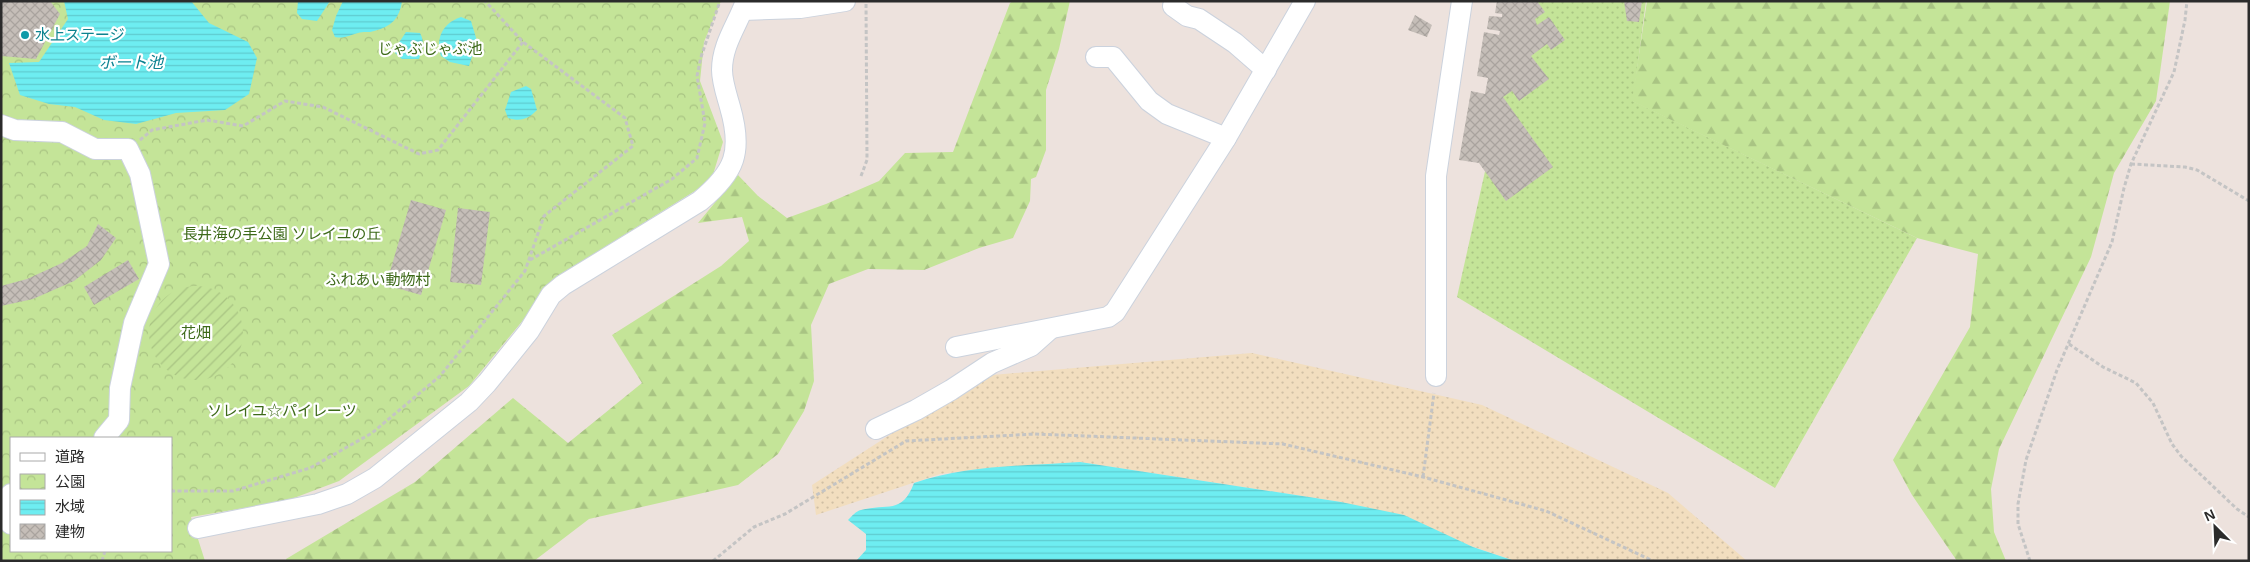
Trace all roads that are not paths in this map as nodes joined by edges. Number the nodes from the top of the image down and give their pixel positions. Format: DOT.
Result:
graph roads {
  1 [pos="845,1"];
  2 [pos="1306,1"];
  3 [pos="1462,1"];
  4 [pos="744,5"];
  5 [pos="1173,6"];
  6 [pos="1096,57"];
  7 [pos="1266,70"];
  8 [pos="1,125"];
  9 [pos="1226,138"];
  10 [pos="1050,328"];
  11 [pos="956,347"];
  12 [pos="1436,376"];
  13 [pos="876,429"];
  14 [pos="105,437"];
  15 [pos="10,495"];
  16 [pos="10,523"];
  17 [pos="198,528"];
  1 -- 4 [label="street"];
  2 -- 7 [label="street"];
  3 -- 12 [label="street"];
  4 -- 17 [label="street"];
  5 -- 7 [label="street"];
  6 -- 9 [label="street"];
  7 -- 9 [label="street"];
  8 -- 14 [label="street"];
  9 -- 10 [label="street"];
  10 -- 11 [label="street"];
  10 -- 13 [label="street"];
  15 -- 16 [label="street"];
}
